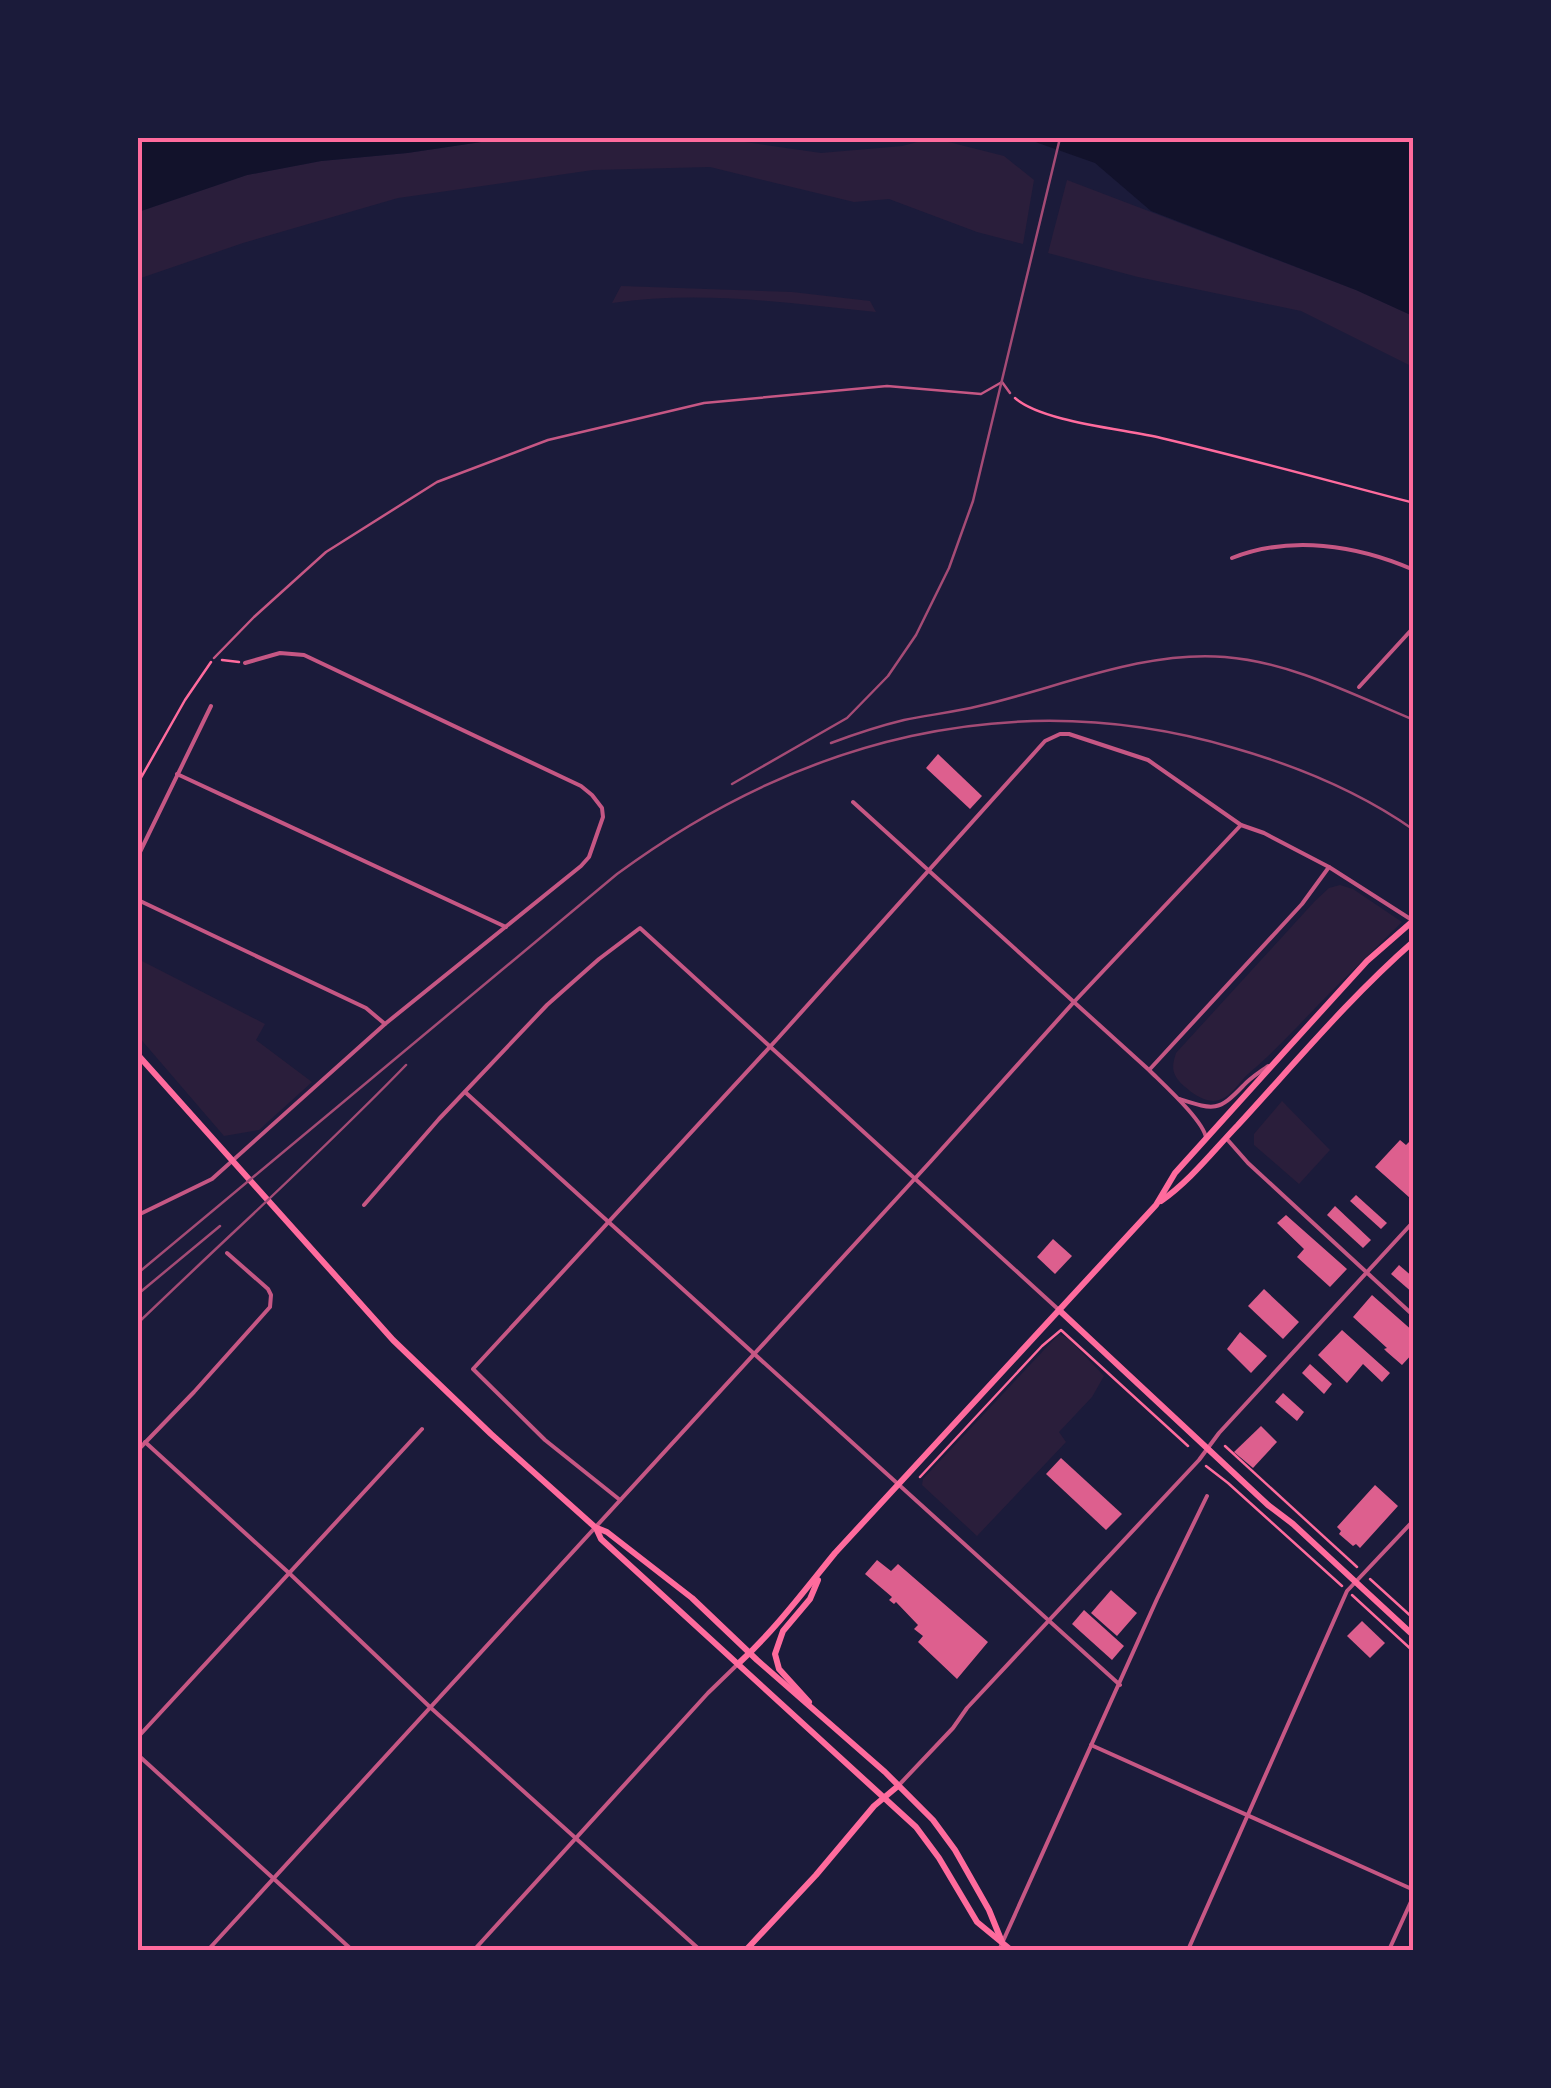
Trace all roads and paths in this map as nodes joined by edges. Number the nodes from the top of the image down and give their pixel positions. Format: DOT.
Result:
graph roads {
  1 [pos="1010,393"];
  2 [pos="1414,503"];
  3 [pos="1232,558"];
  4 [pos="1414,570"];
  5 [pos="1414,627"];
  6 [pos="214,658"];
  7 [pos="246,663"];
  8 [pos="1359,687"];
  9 [pos="212,706"];
  10 [pos="178,774"];
  11 [pos="138,783"];
  12 [pos="853,802"];
  13 [pos="1241,825"];
  14 [pos="138,856"];
  15 [pos="1329,868"];
  16 [pos="928,871"];
  17 [pos="138,900"];
  18 [pos="1414,921"];
  19 [pos="506,926"];
  20 [pos="1414,941"];
  21 [pos="1072,1002"];
  22 [pos="385,1024"];
  23 [pos="770,1046"];
  24 [pos="138,1054"];
  25 [pos="1280,1057"];
  26 [pos="1149,1070"];
  27 [pos="465,1092"];
  28 [pos="1178,1099"];
  29 [pos="1226,1138"];
  30 [pos="1206,1139"];
  31 [pos="914,1179"];
  32 [pos="364,1204"];
  33 [pos="1156,1205"];
  34 [pos="138,1215"];
  35 [pos="1414,1221"];
  36 [pos="609,1222"];
  37 [pos="227,1253"];
  38 [pos="1366,1272"];
  39 [pos="1059,1310"];
  40 [pos="1414,1316"];
  41 [pos="754,1354"];
  42 [pos="422,1429"];
  43 [pos="145,1442"];
  44 [pos="1188,1446"];
  45 [pos="1225,1446"];
  46 [pos="1208,1449"];
  47 [pos="138,1450"];
  48 [pos="1199,1460"];
  49 [pos="920,1477"];
  50 [pos="898,1484"];
  51 [pos="1207,1496"];
  52 [pos="620,1500"];
  53 [pos="1414,1520"];
  54 [pos="596,1528"];
  55 [pos="822,1570"];
  56 [pos="289,1574"];
  57 [pos="1364,1574"];
  58 [pos="1356,1582"];
  59 [pos="1347,1591"];
  60 [pos="1414,1619"];
  61 [pos="1048,1621"];
  62 [pos="1414,1636"];
  63 [pos="1414,1652"];
  64 [pos="750,1653"];
  65 [pos="738,1662"];
  66 [pos="1120,1685"];
  67 [pos="431,1708"];
  68 [pos="822,1715"];
  69 [pos="138,1737"];
  70 [pos="1091,1745"];
  71 [pos="138,1754"];
  72 [pos="898,1786"];
  73 [pos="885,1797"];
  74 [pos="1248,1816"];
  75 [pos="575,1838"];
  76 [pos="274,1880"];
  77 [pos="1414,1893"];
  78 [pos="1000,1946"];
  79 [pos="208,1950"];
  80 [pos="352,1950"];
  81 [pos="474,1950"];
  82 [pos="700,1950"];
  83 [pos="746,1950"];
  84 [pos="1011,1950"];
  85 [pos="1188,1950"];
  86 [pos="1389,1950"];
  1 -- 2 [label="path"];
  1 -- 6 [label="lane"];
  3 -- 4 [label="street"];
  5 -- 8 [label="street"];
  6 -- 7 [label="path"];
  6 -- 11 [label="path"];
  7 -- 19 [label="street"];
  9 -- 10 [label="street"];
  10 -- 14 [label="street"];
  10 -- 19 [label="street"];
  12 -- 16 [label="street"];
  13 -- 15 [label="street"];
  13 -- 16 [label="street"];
  13 -- 21 [label="street"];
  15 -- 18 [label="street"];
  15 -- 26 [label="street"];
  16 -- 21 [label="street"];
  16 -- 23 [label="street"];
  17 -- 22 [label="street"];
  18 -- 25 [label="main road"];
  19 -- 22 [label="street"];
  20 -- 29 [label="main road"];
  21 -- 26 [label="street"];
  21 -- 31 [label="street"];
  22 -- 34 [label="street"];
  23 -- 27 [label="street"];
  23 -- 31 [label="street"];
  23 -- 36 [label="street"];
  24 -- 54 [label="main road"];
  25 -- 28 [label="street"];
  25 -- 30 [label="main road"];
  26 -- 28 [label="street"];
  27 -- 32 [label="street"];
  27 -- 36 [label="street"];
  28 -- 30 [label="street"];
  29 -- 33 [label="main road"];
  29 -- 38 [label="street"];
  30 -- 33 [label="main road"];
  31 -- 39 [label="street"];
  31 -- 41 [label="street"];
  33 -- 39 [label="main road"];
  35 -- 38 [label="street"];
  36 -- 41 [label="street"];
  36 -- 52 [label="street"];
  37 -- 43 [label="street"];
  38 -- 40 [label="street"];
  38 -- 46 [label="street"];
  39 -- 46 [label="main road"];
  39 -- 50 [label="main road"];
  41 -- 50 [label="street"];
  41 -- 52 [label="street"];
  42 -- 56 [label="street"];
  43 -- 47 [label="street"];
  43 -- 56 [label="street"];
  44 -- 49 [label="path"];
  45 -- 57 [label="path"];
  46 -- 48 [label="street"];
  46 -- 58 [label="main road"];
  48 -- 59 [label="path"];
  48 -- 61 [label="street"];
  50 -- 55 [label="main road"];
  50 -- 61 [label="street"];
  51 -- 66 [label="street"];
  52 -- 54 [label="street"];
  53 -- 57 [label="street"];
  54 -- 64 [label="main road"];
  54 -- 65 [label="main road"];
  54 -- 67 [label="street"];
  55 -- 64 [label="main road"];
  55 -- 68 [label="main road"];
  56 -- 67 [label="street"];
  56 -- 69 [label="street"];
  57 -- 58 [label="street"];
  57 -- 60 [label="path"];
  58 -- 59 [label="street"];
  58 -- 62 [label="main road"];
  59 -- 63 [label="path"];
  59 -- 74 [label="street"];
  61 -- 66 [label="street"];
  61 -- 72 [label="street"];
  64 -- 65 [label="main road"];
  64 -- 68 [label="main road"];
  65 -- 73 [label="main road"];
  65 -- 75 [label="street"];
  66 -- 70 [label="street"];
  67 -- 75 [label="street"];
  67 -- 76 [label="street"];
  68 -- 72 [label="main road"];
  70 -- 74 [label="street"];
  70 -- 78 [label="street"];
  71 -- 76 [label="street"];
  72 -- 73 [label="main road"];
  72 -- 78 [label="main road"];
  73 -- 78 [label="main road"];
  73 -- 83 [label="main road"];
  74 -- 77 [label="street"];
  74 -- 85 [label="street"];
  75 -- 81 [label="street"];
  75 -- 82 [label="street"];
  76 -- 79 [label="street"];
  76 -- 80 [label="street"];
  77 -- 86 [label="street"];
  78 -- 84 [label="main road"];
}
